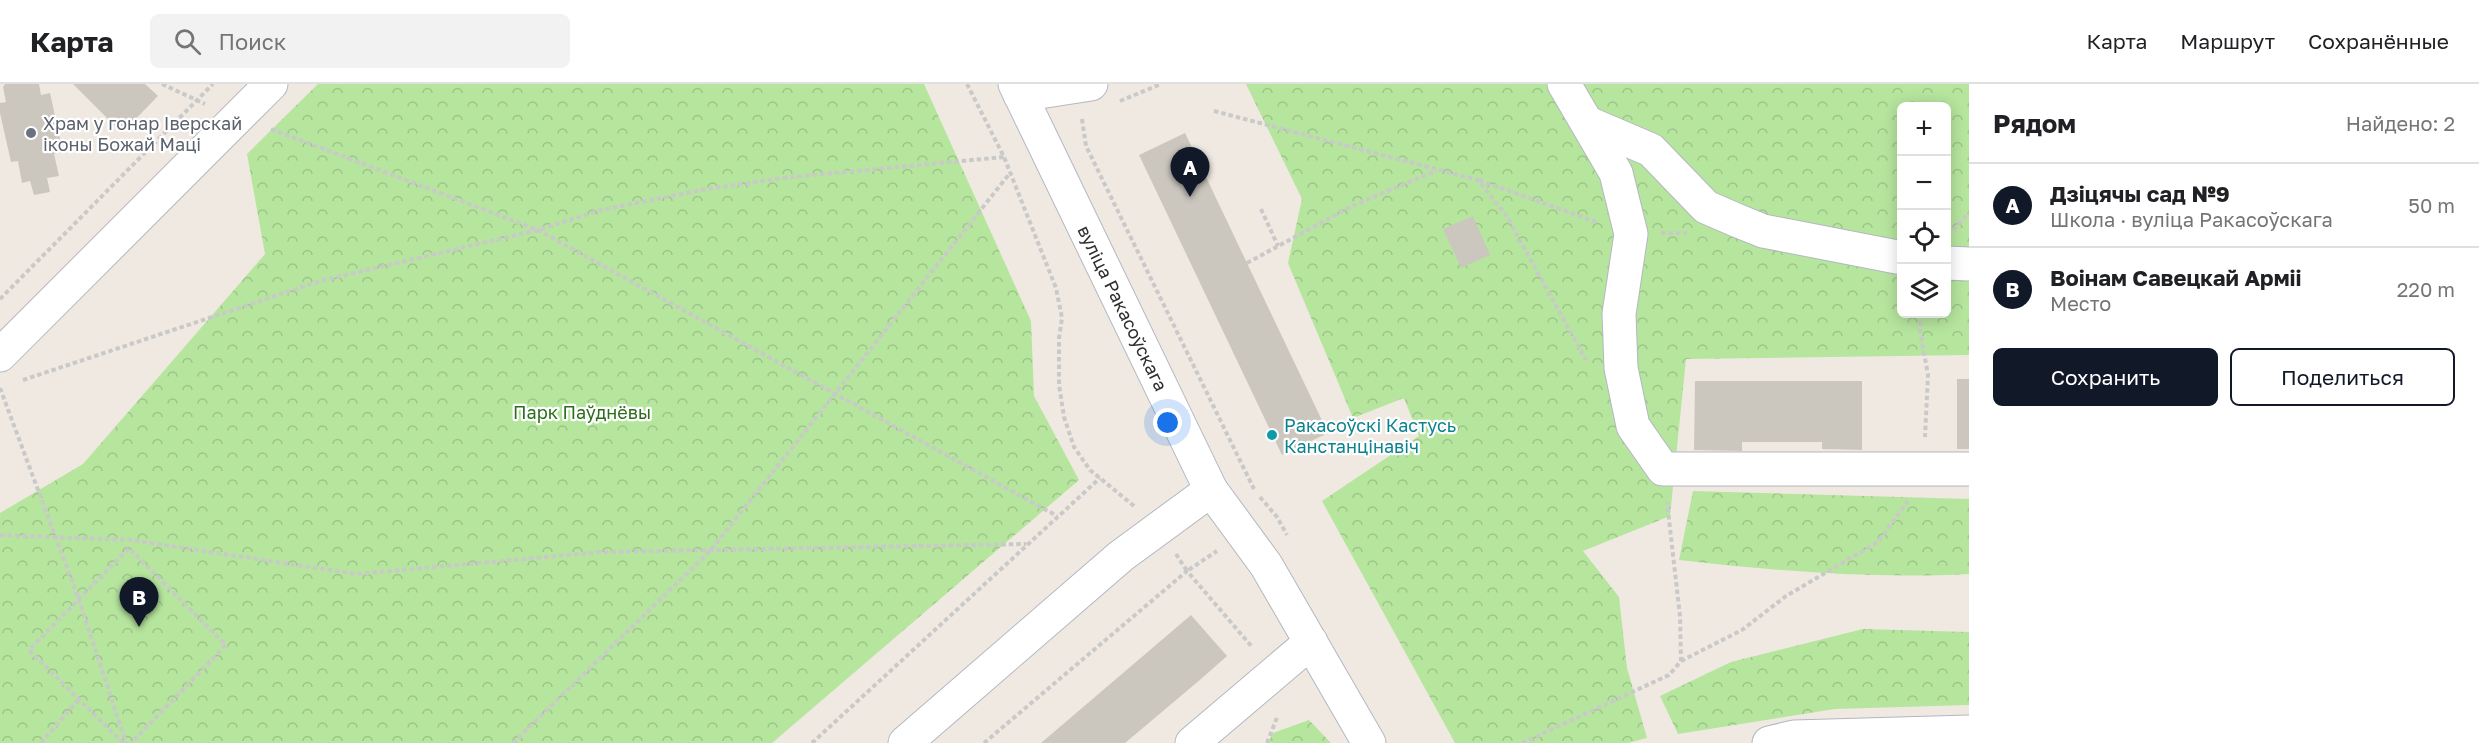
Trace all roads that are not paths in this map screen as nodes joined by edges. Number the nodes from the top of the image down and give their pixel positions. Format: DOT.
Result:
graph roads {
  1 [pos="271,84"];
  2 [pos="1564,84"];
  3 [pos="1078,86"];
  4 [pos="1018,90"];
  5 [pos="1587,123"];
  6 [pos="1897,257"];
  7 [pos="1951,263"];
  8 [pos="1969,264"];
  9 [pos="6,369"];
  10 [pos="1969,469"];
  11 [pos="1211,490"];
  12 [pos="1311,642"];
  13 [pos="1969,732"];
  14 [pos="905,743"];
  15 [pos="1192,743"];
  16 [pos="1369,743"];
  17 [pos="1769,743"];
  1 -- 9 [label="street"];
  2 -- 5 [label="street"];
  3 -- 4 [label="street"];
  4 -- 11 [label="street, вуліца Ракасоўскага"];
  5 -- 6 [label="street"];
  5 -- 10 [label="street"];
  7 -- 8 [label="street"];
  11 -- 12 [label="street, вуліца Ракасоўскага"];
  11 -- 14 [label="street"];
  12 -- 15 [label="street"];
  12 -- 16 [label="street, вуліца Ракасоўскага"];
  13 -- 17 [label="street"];
}
